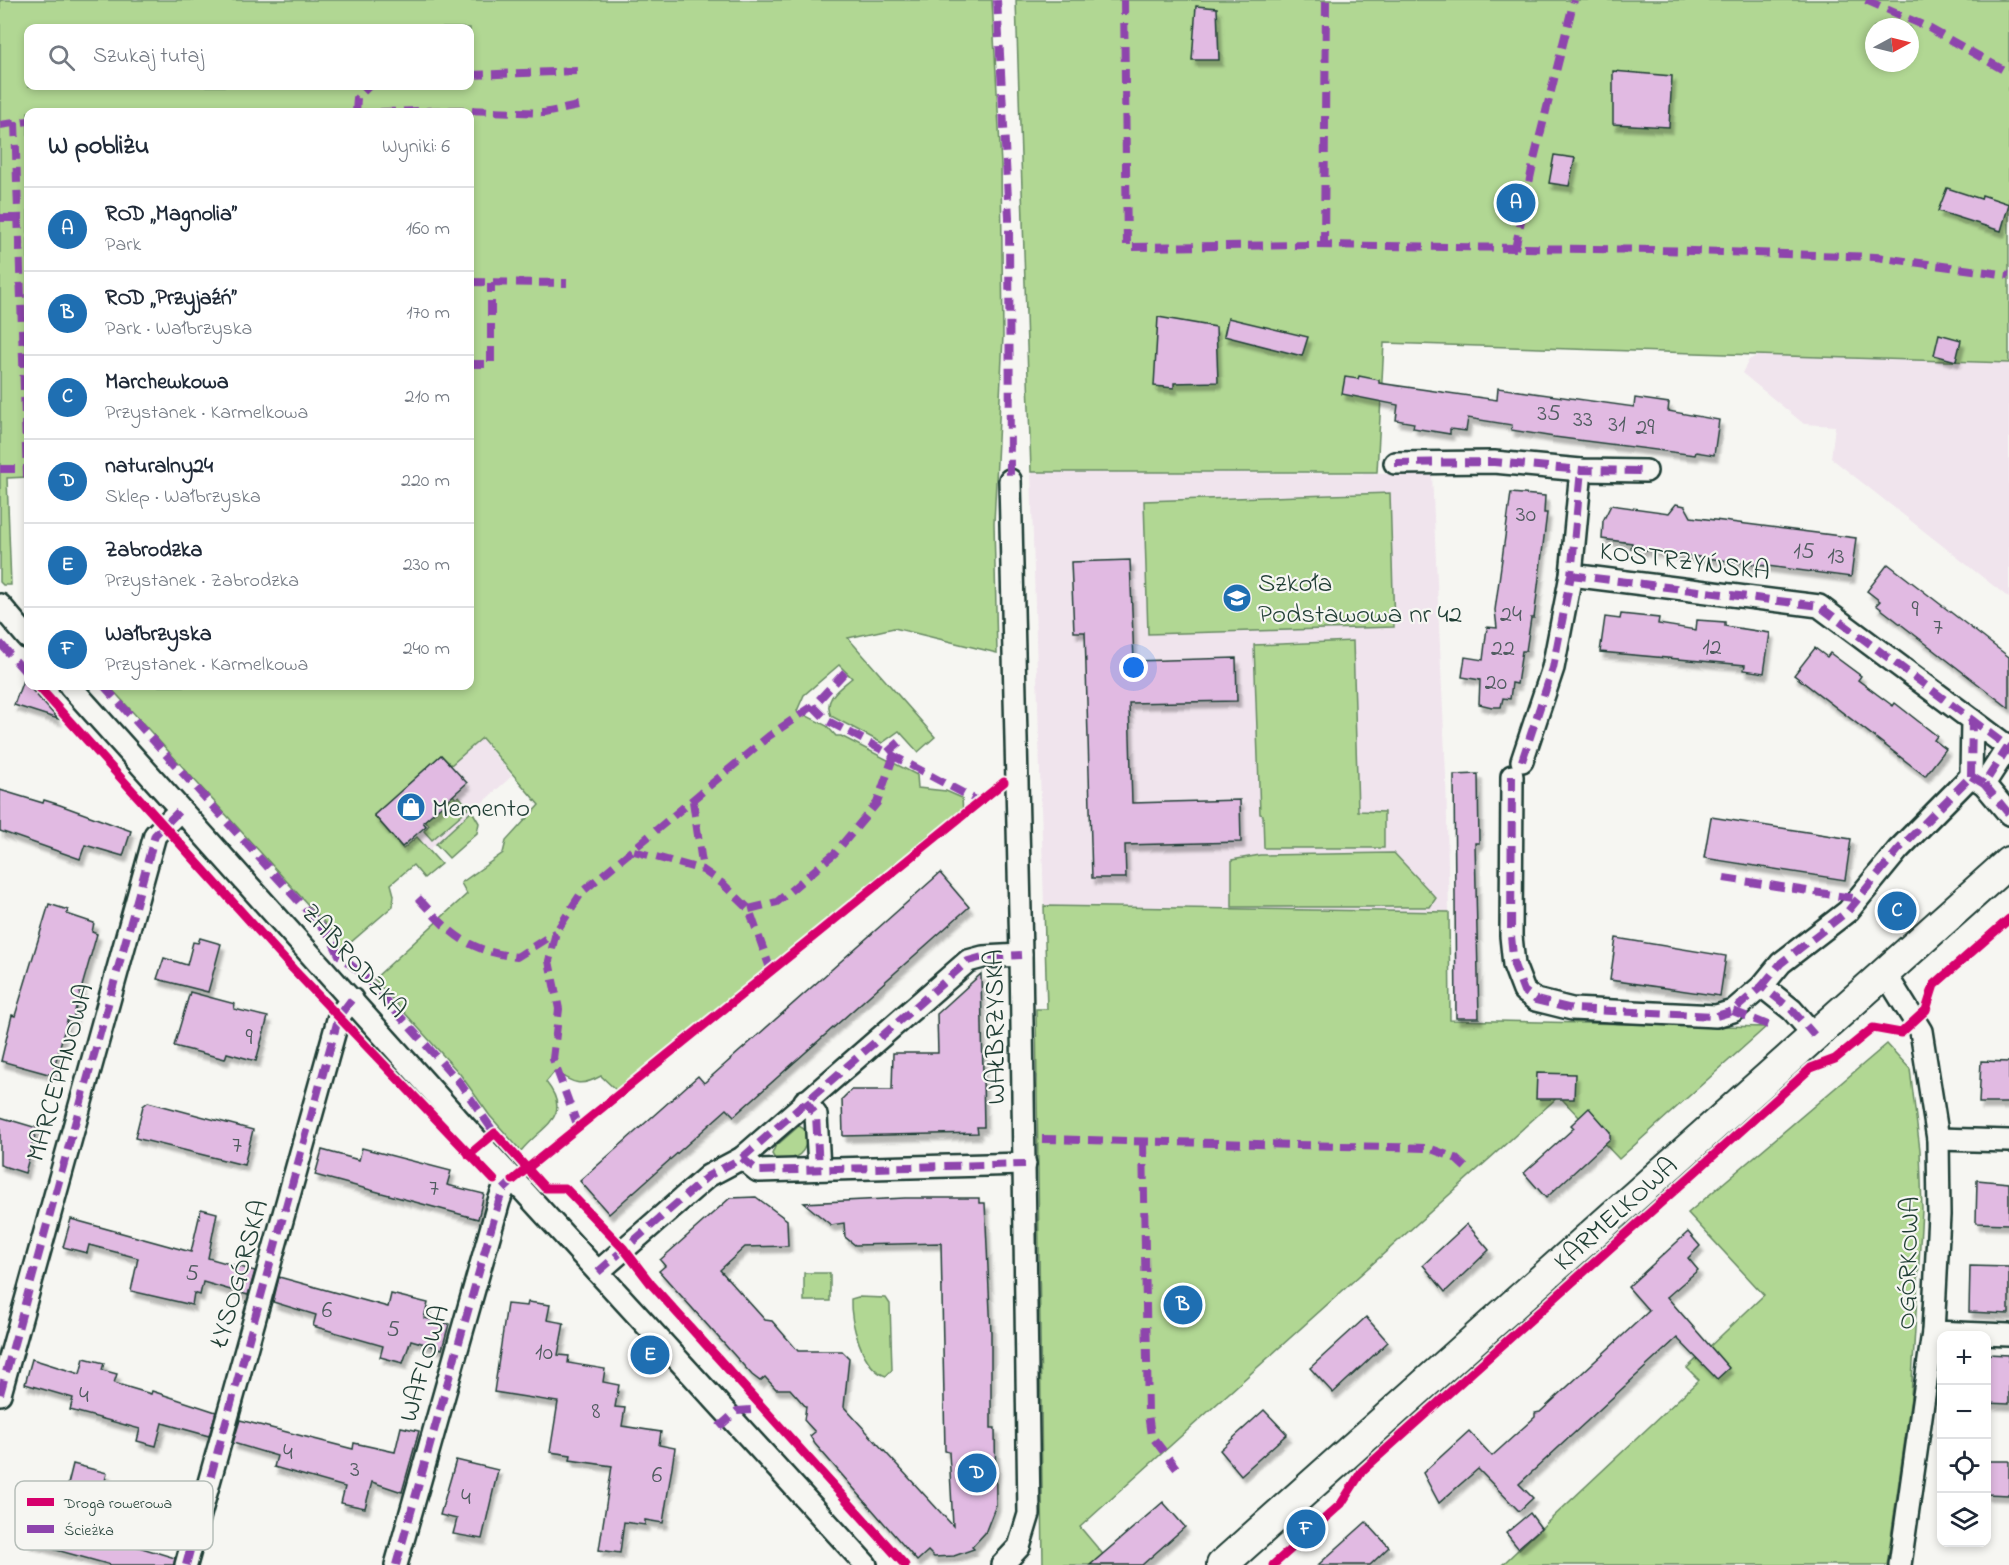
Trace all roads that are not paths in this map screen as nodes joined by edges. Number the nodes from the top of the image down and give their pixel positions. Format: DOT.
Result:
graph roads {
  1 [pos="1395,463"];
  2 [pos="1581,470"];
  3 [pos="1646,471"];
  4 [pos="1010,480"];
  5 [pos="1571,574"];
  6 [pos="1,609"];
  7 [pos="24,635"];
  8 [pos="74,690"];
  9 [pos="1972,720"];
  10 [pos="1977,780"];
  11 [pos="180,810"];
  12 [pos="2009,814"];
  13 [pos="2009,862"];
  14 [pos="1022,955"];
  15 [pos="1885,973"];
  16 [pos="1762,986"];
  17 [pos="352,999"];
  18 [pos="1814,1035"];
  19 [pos="805,1101"];
  20 [pos="1938,1139"];
  21 [pos="2009,1141"];
  22 [pos="742,1158"];
  23 [pos="1024,1164"];
  24 [pos="819,1168"];
  25 [pos="513,1180"];
  26 [pos="598,1272"];
  27 [pos="1933,1332"];
  28 [pos="2009,1335"];
  29 [pos="0,1394"];
  30 [pos="209,1481"];
  31 [pos="190,1550"];
  32 [pos="186,1565"];
  33 [pos="396,1565"];
  34 [pos="866,1565"];
  35 [pos="1002,1565"];
  36 [pos="1222,1565"];
  37 [pos="1900,1565"];
  1 -- 2 [label="street"];
  2 -- 3 [label="street"];
  2 -- 5 [label="street, KOSTRZYŃSKA"];
  4 -- 14 [label="street, WAŁBRZYSKA"];
  5 -- 9 [label="street, KOSTRZYŃSKA"];
  5 -- 16 [label="street"];
  6 -- 7 [label="street"];
  8 -- 11 [label="street, ZABRODZKA"];
  9 -- 10 [label="street"];
  9 -- 10 [label="street, KOSTRZYŃSKA"];
  10 -- 12 [label="street"];
  10 -- 16 [label="street"];
  11 -- 17 [label="street, ZABRODZKA"];
  11 -- 29 [label="street, MARCEPANOWA"];
  13 -- 15 [label="street, KARMELKOWA"];
  14 -- 19 [label="street"];
  14 -- 23 [label="street, WAŁBRZYSKA"];
  15 -- 18 [label="street, KARMELKOWA"];
  15 -- 20 [label="street, OGÓRKOWA"];
  16 -- 18 [label="street"];
  17 -- 25 [label="street, ZABRODZKA"];
  17 -- 30 [label="street, ŁYSOGÓRSKA"];
  18 -- 36 [label="street, KARMELKOWA"];
  19 -- 22 [label="street"];
  19 -- 24 [label="street"];
  20 -- 21 [label="street"];
  20 -- 27 [label="street, OGÓRKOWA"];
  22 -- 24 [label="street"];
  22 -- 26 [label="street"];
  23 -- 24 [label="street"];
  23 -- 35 [label="street, WAŁBRZYSKA"];
  25 -- 26 [label="street, ZABRODZKA"];
  25 -- 33 [label="street, WAFLOWA"];
  26 -- 34 [label="street, ZABRODZKA"];
  27 -- 28 [label="street"];
  27 -- 37 [label="street, OGÓRKOWA"];
  31 -- 32 [label="street, ŁYSOGÓRSKA"];
}
